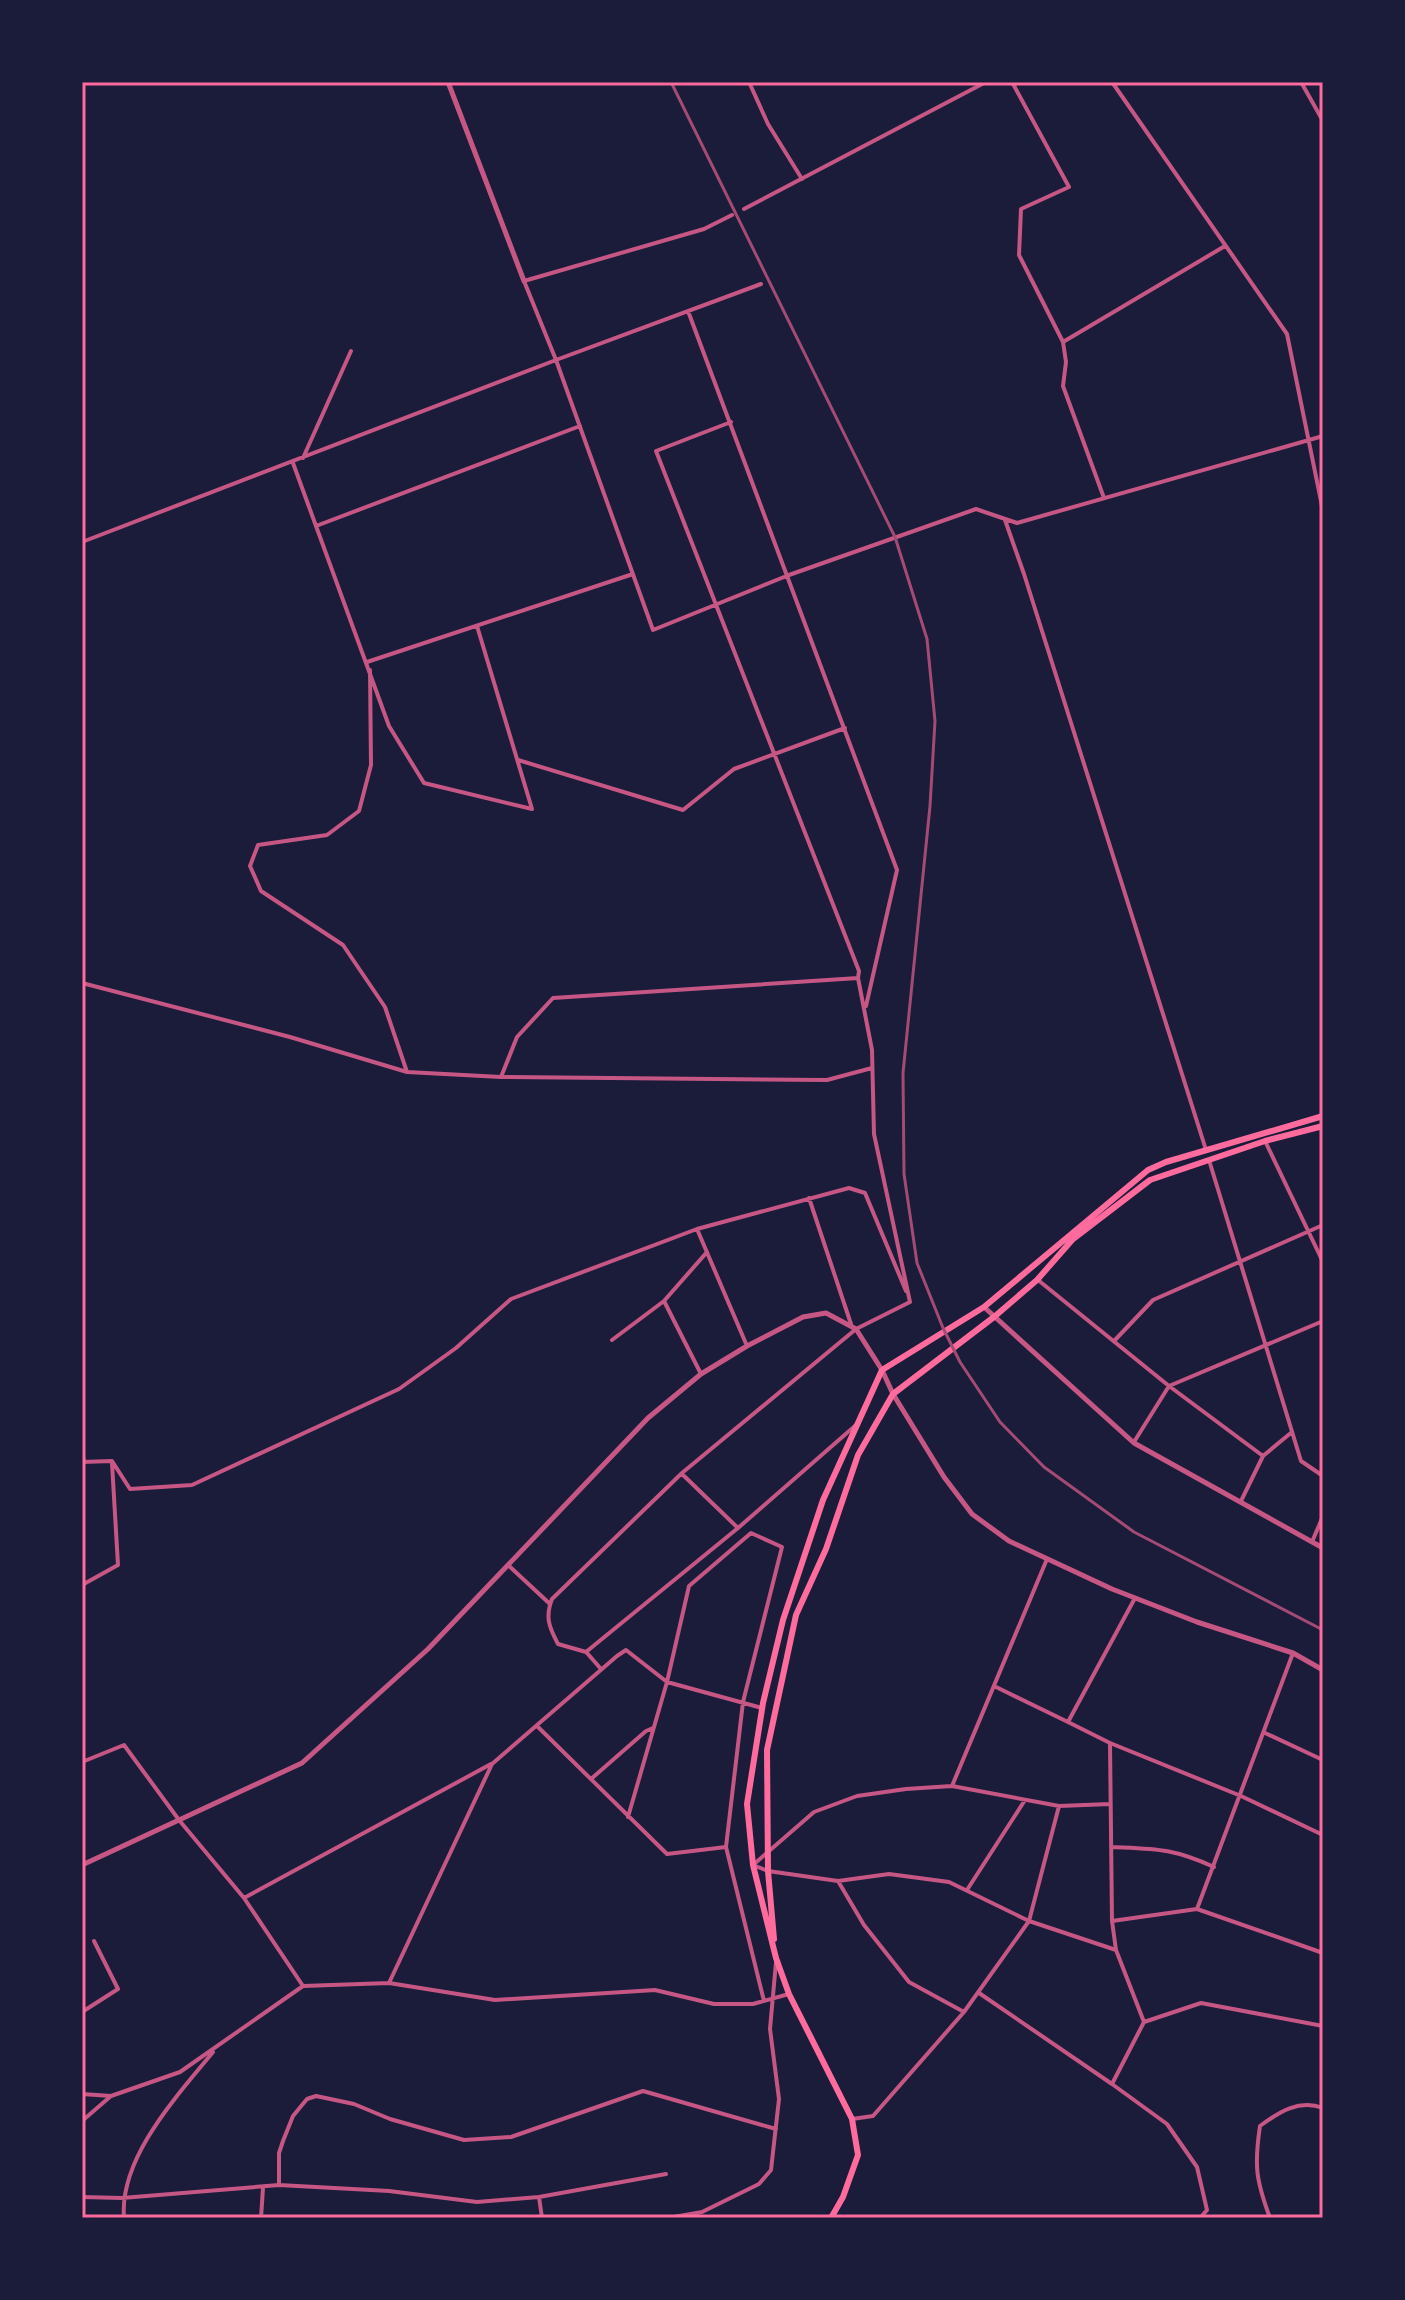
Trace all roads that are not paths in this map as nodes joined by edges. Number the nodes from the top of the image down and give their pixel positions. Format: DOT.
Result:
graph roads {
  1 [pos="448,82"];
  2 [pos="749,82"];
  3 [pos="986,82"];
  4 [pos="1012,82"];
  5 [pos="1112,82"];
  6 [pos="1301,82"];
  7 [pos="1323,121"];
  8 [pos="802,179"];
  9 [pos="744,209"];
  10 [pos="732,215"];
  11 [pos="1225,246"];
  12 [pos="524,281"];
  13 [pos="761,284"];
  14 [pos="688,311"];
  15 [pos="1063,342"];
  16 [pos="351,351"];
  17 [pos="556,360"];
  18 [pos="731,422"];
  19 [pos="580,426"];
  20 [pos="1323,436"];
  21 [pos="1309,440"];
  22 [pos="302,459"];
  23 [pos="293,463"];
  24 [pos="1104,498"];
  25 [pos="1323,511"];
  26 [pos="1004,519"];
  27 [pos="316,526"];
  28 [pos="82,542"];
  29 [pos="633,574"];
  30 [pos="789,575"];
  31 [pos="717,603"];
  32 [pos="477,626"];
  33 [pos="367,662"];
  34 [pos="370,670"];
  35 [pos="845,728"];
  36 [pos="773,754"];
  37 [pos="518,760"];
  38 [pos="858,978"];
  39 [pos="82,983"];
  40 [pos="865,1009"];
  41 [pos="872,1068"];
  42 [pos="407,1072"];
  43 [pos="501,1077"];
  44 [pos="1323,1116"];
  45 [pos="1323,1126"];
  46 [pos="1265,1141"];
  47 [pos="1206,1150"];
  48 [pos="1209,1160"];
  49 [pos="809,1198"];
  50 [pos="1323,1225"];
  51 [pos="697,1229"];
  52 [pos="1308,1231"];
  53 [pos="707,1252"];
  54 [pos="1239,1260"];
  55 [pos="1323,1262"];
  56 [pos="1037,1280"];
  57 [pos="664,1301"];
  58 [pos="910,1302"];
  59 [pos="984,1307"];
  60 [pos="994,1317"];
  61 [pos="1323,1321"];
  62 [pos="854,1327"];
  63 [pos="612,1340"];
  64 [pos="1115,1340"];
  65 [pos="1266,1345"];
  66 [pos="747,1346"];
  67 [pos="882,1370"];
  68 [pos="701,1374"];
  69 [pos="1169,1386"];
  70 [pos="893,1394"];
  71 [pos="857,1424"];
  72 [pos="1292,1432"];
  73 [pos="1134,1443"];
  74 [pos="82,1451"];
  75 [pos="1263,1456"];
  76 [pos="112,1461"];
  77 [pos="83,1462"];
  78 [pos="682,1473"];
  79 [pos="1323,1476"];
  80 [pos="1241,1501"];
  81 [pos="1323,1516"];
  82 [pos="738,1528"];
  83 [pos="1312,1542"];
  84 [pos="1323,1548"];
  85 [pos="1047,1559"];
  86 [pos="508,1565"];
  87 [pos="82,1585"];
  88 [pos="1135,1598"];
  89 [pos="550,1604"];
  90 [pos="586,1652"];
  91 [pos="1293,1653"];
  92 [pos="601,1669"];
  93 [pos="1323,1670"];
  94 [pos="667,1682"];
  95 [pos="994,1686"];
  96 [pos="743,1702"];
  97 [pos="762,1708"];
  98 [pos="1068,1722"];
  99 [pos="537,1725"];
  100 [pos="653,1728"];
  101 [pos="1265,1733"];
  102 [pos="1110,1743"];
  103 [pos="1323,1760"];
  104 [pos="82,1762"];
  105 [pos="492,1764"];
  106 [pos="591,1779"];
  107 [pos="952,1786"];
  108 [pos="1241,1796"];
  109 [pos="1025,1800"];
  110 [pos="1110,1804"];
  111 [pos="1059,1806"];
  112 [pos="628,1817"];
  113 [pos="179,1820"];
  114 [pos="1323,1835"];
  115 [pos="726,1847"];
  116 [pos="1110,1847"];
  117 [pos="768,1852"];
  118 [pos="82,1865"];
  119 [pos="753,1865"];
  120 [pos="1214,1867"];
  121 [pos="768,1871"];
  122 [pos="838,1881"];
  123 [pos="967,1890"];
  124 [pos="244,1898"];
  125 [pos="1197,1909"];
  126 [pos="1029,1921"];
  127 [pos="1112,1921"];
  128 [pos="94,1941"];
  129 [pos="1116,1950"];
  130 [pos="1323,1953"];
  131 [pos="776,1958"];
  132 [pos="389,1983"];
  133 [pos="303,1986"];
  134 [pos="978,1993"];
  135 [pos="789,1994"];
  136 [pos="772,1999"];
  137 [pos="764,2001"];
  138 [pos="82,2012"];
  139 [pos="964,2012"];
  140 [pos="1144,2022"];
  141 [pos="1323,2026"];
  142 [pos="217,2047"];
  143 [pos="1112,2084"];
  144 [pos="82,2094"];
  145 [pos="111,2096"];
  146 [pos="1323,2108"];
  147 [pos="852,2119"];
  148 [pos="82,2121"];
  149 [pos="776,2129"];
  150 [pos="666,2174"];
  151 [pos="279,2185"];
  152 [pos="263,2187"];
  153 [pos="82,2197"];
  154 [pos="539,2197"];
  155 [pos="122,2198"];
  156 [pos="124,2218"];
  157 [pos="261,2218"];
  158 [pos="542,2218"];
  159 [pos="668,2218"];
  160 [pos="831,2218"];
  161 [pos="1200,2218"];
  162 [pos="1270,2218"];
  1 -- 12 [label="street"];
  2 -- 8 [label="street"];
  3 -- 8 [label="street"];
  4 -- 15 [label="street"];
  5 -- 11 [label="street"];
  6 -- 7 [label="street"];
  8 -- 9 [label="street"];
  10 -- 12 [label="street"];
  11 -- 15 [label="street"];
  11 -- 21 [label="street"];
  12 -- 17 [label="street"];
  13 -- 14 [label="street"];
  14 -- 17 [label="street"];
  14 -- 18 [label="street"];
  15 -- 24 [label="street"];
  16 -- 22 [label="street"];
  17 -- 19 [label="street"];
  17 -- 22 [label="street"];
  18 -- 30 [label="street"];
  18 -- 31 [label="street"];
  19 -- 27 [label="street"];
  19 -- 29 [label="street"];
  20 -- 21 [label="street"];
  21 -- 24 [label="street"];
  21 -- 25 [label="street"];
  22 -- 23 [label="street"];
  23 -- 27 [label="street"];
  23 -- 28 [label="street"];
  24 -- 26 [label="street"];
  26 -- 30 [label="street"];
  26 -- 47 [label="street"];
  27 -- 33 [label="street"];
  29 -- 31 [label="street"];
  29 -- 32 [label="street"];
  30 -- 31 [label="street"];
  30 -- 35 [label="street"];
  31 -- 36 [label="street"];
  32 -- 33 [label="street"];
  32 -- 37 [label="street"];
  33 -- 34 [label="street"];
  34 -- 37 [label="street"];
  34 -- 42 [label="street"];
  35 -- 36 [label="street"];
  35 -- 40 [label="street"];
  36 -- 37 [label="street"];
  36 -- 38 [label="street"];
  38 -- 40 [label="street"];
  38 -- 43 [label="street"];
  39 -- 42 [label="street"];
  40 -- 41 [label="street"];
  41 -- 43 [label="street"];
  41 -- 58 [label="street"];
  42 -- 43 [label="street"];
  44 -- 47 [label="main road"];
  45 -- 46 [label="main road"];
  46 -- 48 [label="main road"];
  46 -- 52 [label="street"];
  47 -- 59 [label="main road"];
  48 -- 54 [label="street"];
  48 -- 56 [label="main road"];
  49 -- 51 [label="street"];
  49 -- 58 [label="street"];
  49 -- 62 [label="street"];
  50 -- 52 [label="street"];
  51 -- 53 [label="street"];
  51 -- 76 [label="street"];
  52 -- 54 [label="street"];
  52 -- 55 [label="street"];
  53 -- 57 [label="street"];
  53 -- 66 [label="street"];
  54 -- 64 [label="street"];
  54 -- 65 [label="street"];
  56 -- 60 [label="main road"];
  56 -- 64 [label="street"];
  57 -- 63 [label="street"];
  57 -- 68 [label="street"];
  58 -- 62 [label="street"];
  59 -- 60 [label="street"];
  59 -- 67 [label="main road"];
  60 -- 70 [label="main road"];
  60 -- 73 [label="street"];
  61 -- 65 [label="street"];
  62 -- 66 [label="street"];
  62 -- 67 [label="street"];
  62 -- 78 [label="street"];
  64 -- 69 [label="street"];
  65 -- 69 [label="street"];
  65 -- 72 [label="street"];
  66 -- 68 [label="street"];
  67 -- 70 [label="street"];
  67 -- 71 [label="main road"];
  68 -- 86 [label="street"];
  69 -- 73 [label="street"];
  69 -- 75 [label="street"];
  70 -- 85 [label="street"];
  70 -- 117 [label="main road"];
  71 -- 82 [label="street"];
  71 -- 97 [label="main road"];
  72 -- 75 [label="street"];
  72 -- 79 [label="street"];
  73 -- 80 [label="street"];
  74 -- 77 [label="street"];
  75 -- 80 [label="street"];
  76 -- 77 [label="street"];
  76 -- 87 [label="street"];
  78 -- 82 [label="street"];
  78 -- 89 [label="street"];
  80 -- 83 [label="street"];
  81 -- 83 [label="street"];
  82 -- 90 [label="street"];
  83 -- 84 [label="street"];
  85 -- 88 [label="street"];
  85 -- 95 [label="street"];
  86 -- 89 [label="street"];
  86 -- 113 [label="street"];
  88 -- 91 [label="street"];
  88 -- 98 [label="street"];
  89 -- 90 [label="street"];
  90 -- 92 [label="street"];
  91 -- 93 [label="street"];
  91 -- 101 [label="street"];
  92 -- 94 [label="street"];
  92 -- 99 [label="street"];
  94 -- 96 [label="street"];
  94 -- 96 [label="street"];
  94 -- 100 [label="street"];
  95 -- 98 [label="street"];
  95 -- 107 [label="street"];
  96 -- 97 [label="street"];
  96 -- 115 [label="street"];
  97 -- 119 [label="main road"];
  98 -- 102 [label="street"];
  99 -- 105 [label="street"];
  99 -- 106 [label="street"];
  100 -- 106 [label="street"];
  100 -- 112 [label="street"];
  101 -- 103 [label="street"];
  101 -- 108 [label="street"];
  102 -- 108 [label="street"];
  102 -- 110 [label="street"];
  104 -- 113 [label="street"];
  105 -- 124 [label="street"];
  105 -- 132 [label="street"];
  106 -- 112 [label="street"];
  107 -- 109 [label="street"];
  107 -- 117 [label="street"];
  108 -- 114 [label="street"];
  108 -- 120 [label="street"];
  109 -- 111 [label="street"];
  109 -- 123 [label="street"];
  110 -- 111 [label="street"];
  110 -- 116 [label="street"];
  111 -- 126 [label="street"];
  112 -- 115 [label="street"];
  113 -- 118 [label="street"];
  113 -- 124 [label="street"];
  115 -- 137 [label="street"];
  116 -- 120 [label="street"];
  116 -- 127 [label="street"];
  117 -- 119 [label="street"];
  117 -- 121 [label="main road"];
  119 -- 121 [label="street"];
  119 -- 131 [label="main road"];
  120 -- 125 [label="street"];
  121 -- 122 [label="street"];
  121 -- 131 [label="main road"];
  122 -- 123 [label="street"];
  122 -- 139 [label="street"];
  123 -- 126 [label="street"];
  124 -- 133 [label="street"];
  125 -- 127 [label="street"];
  125 -- 130 [label="street"];
  126 -- 129 [label="street"];
  126 -- 134 [label="street"];
  127 -- 129 [label="street"];
  128 -- 138 [label="street"];
  129 -- 140 [label="street"];
  131 -- 135 [label="main road"];
  131 -- 136 [label="street"];
  132 -- 133 [label="street"];
  132 -- 137 [label="street"];
  133 -- 142 [label="street"];
  134 -- 139 [label="street"];
  134 -- 143 [label="street"];
  135 -- 136 [label="street"];
  135 -- 147 [label="main road"];
  136 -- 137 [label="street"];
  136 -- 149 [label="street"];
  139 -- 147 [label="street"];
  140 -- 141 [label="street"];
  140 -- 143 [label="street"];
  142 -- 145 [label="street"];
  142 -- 155 [label="street"];
  143 -- 161 [label="street"];
  144 -- 145 [label="street"];
  145 -- 148 [label="street"];
  146 -- 162 [label="street"];
  147 -- 160 [label="main road"];
  149 -- 151 [label="street"];
  149 -- 159 [label="street"];
  150 -- 154 [label="street"];
  151 -- 152 [label="street"];
  151 -- 154 [label="street"];
  152 -- 155 [label="street"];
  152 -- 157 [label="street"];
  153 -- 155 [label="street"];
  154 -- 158 [label="street"];
  155 -- 156 [label="street"];
}
